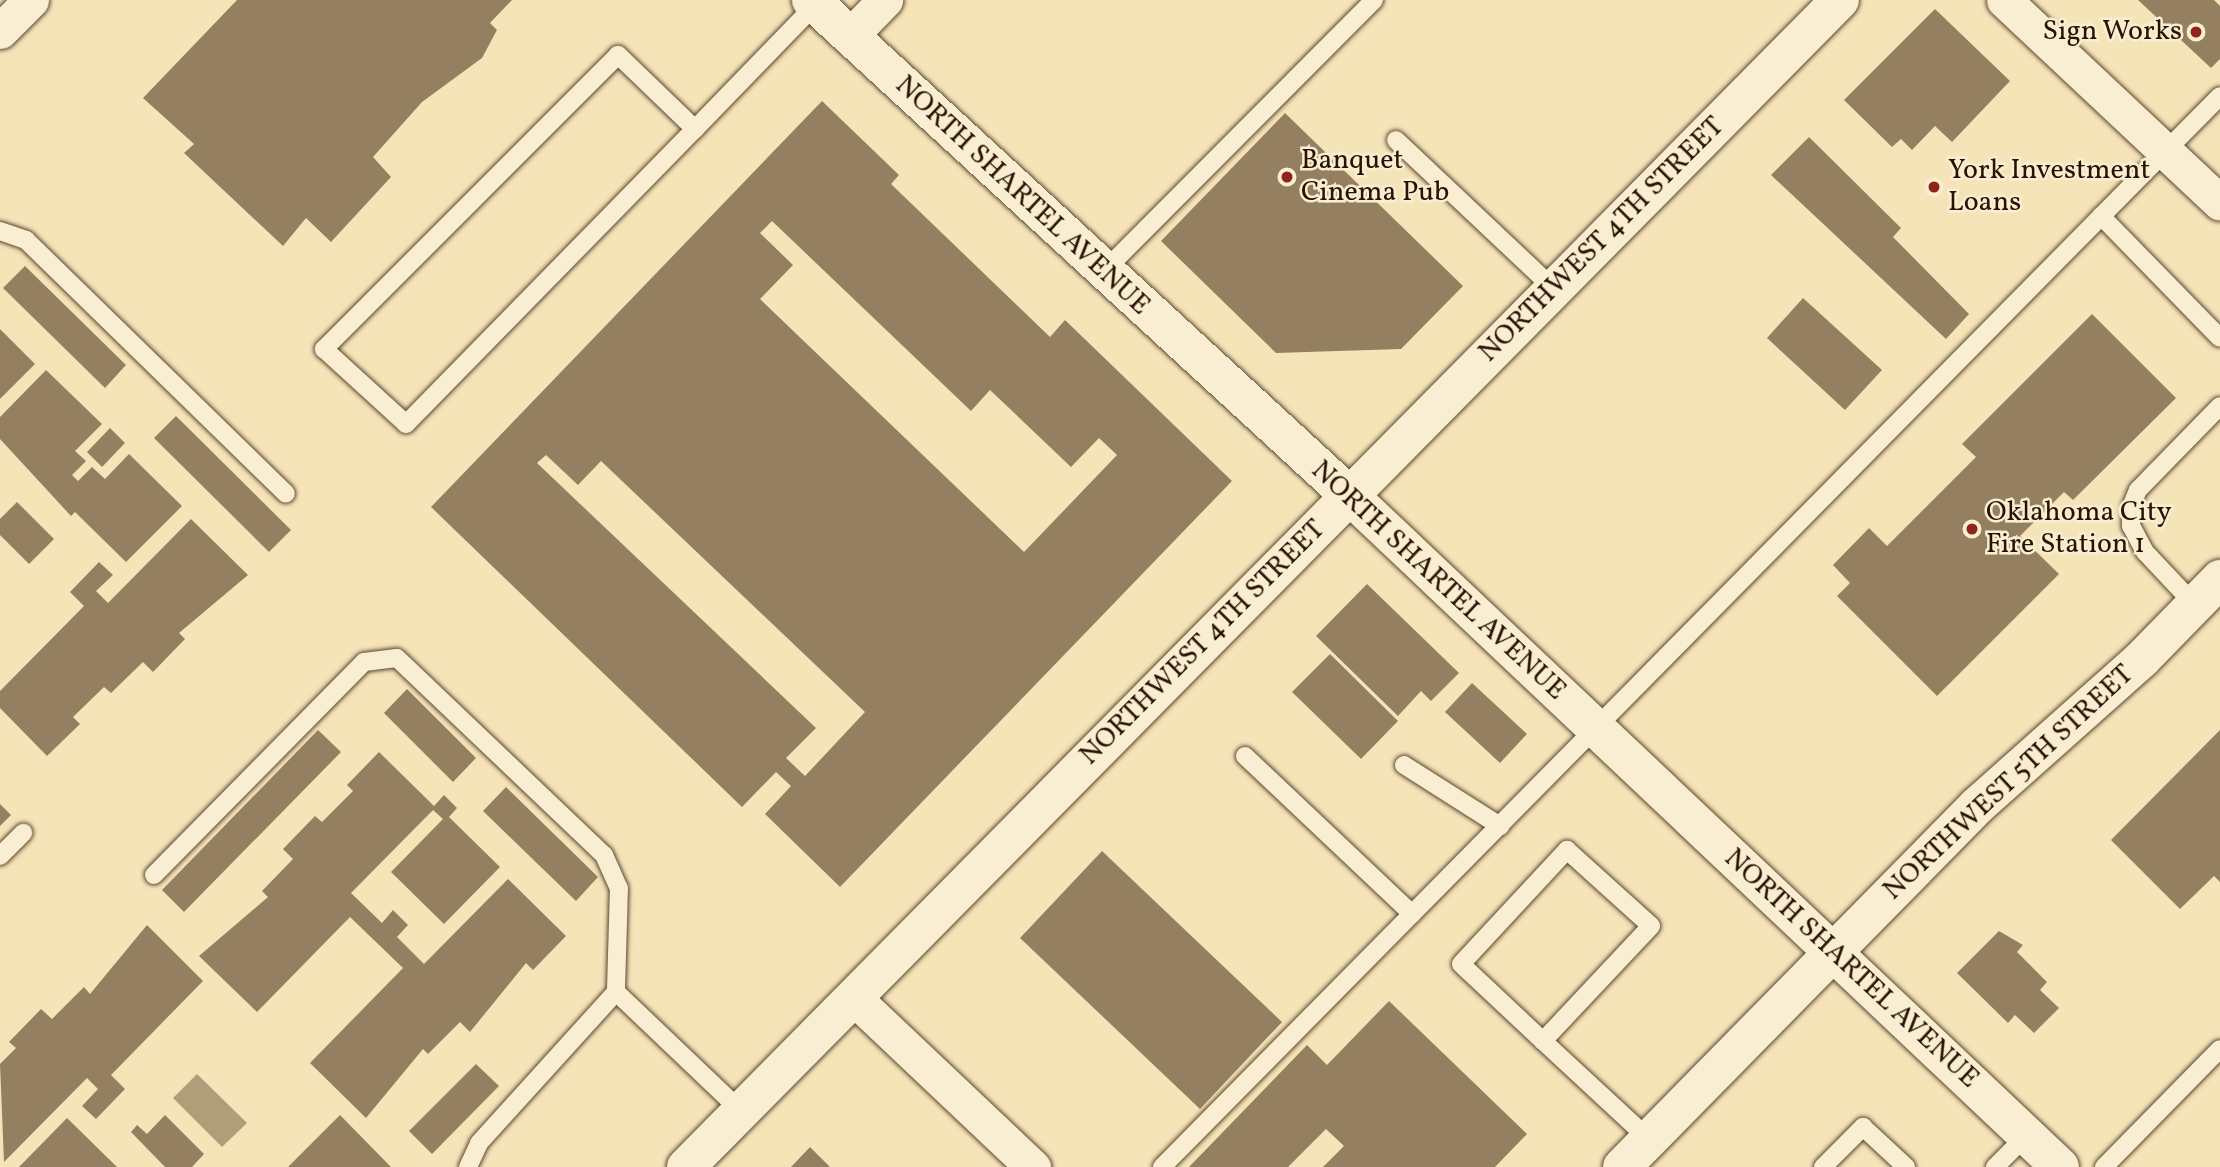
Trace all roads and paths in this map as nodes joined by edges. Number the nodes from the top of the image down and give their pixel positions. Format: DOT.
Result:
graph roads {
  1 [pos="32,0"];
  2 [pos="885,0"];
  3 [pos="1374,0"];
  4 [pos="1840,0"];
  5 [pos="2004,0"];
  6 [pos="814,2"];
  7 [pos="0,31"];
  8 [pos="849,37"];
  9 [pos="2220,96"];
  10 [pos="695,129"];
  11 [pos="1396,140"];
  12 [pos="2165,151"];
  13 [pos="2220,203"];
  14 [pos="2101,216"];
  15 [pos="0,230"];
  16 [pos="1103,272"];
  17 [pos="1553,289"];
  18 [pos="2220,338"];
  19 [pos="2220,407"];
  20 [pos="286,494"];
  21 [pos="1349,495"];
  22 [pos="2208,592"];
  23 [pos="1595,728"];
  24 [pos="1245,756"];
  25 [pos="1404,765"];
  26 [pos="1500,825"];
  27 [pos="23,833"];
  28 [pos="0,856"];
  29 [pos="154,874"];
  30 [pos="1412,914"];
  31 [pos="1834,953"];
  32 [pos="615,992"];
  33 [pos="853,997"];
  34 [pos="1543,1041"];
  35 [pos="2220,1049"];
  36 [pos="741,1111"];
  37 [pos="2027,1135"];
  38 [pos="1649,1139"];
  39 [pos="468,1167"];
  40 [pos="686,1167"];
  41 [pos="1034,1167"];
  42 [pos="1162,1167"];
  43 [pos="1622,1167"];
  44 [pos="1823,1167"];
  45 [pos="1906,1167"];
  46 [pos="1995,1167"];
  47 [pos="2060,1167"];
  48 [pos="2104,1167"];
  1 -- 7 [label="street"];
  2 -- 8 [label="street"];
  3 -- 16 [label="lane"];
  4 -- 17 [label="main road, NORTHWEST 4TH STREET"];
  5 -- 12 [label="street"];
  6 -- 8 [label="main road, NORTH SHARTEL AVENUE"];
  6 -- 10 [label="lane"];
  8 -- 16 [label="main road, NORTH SHARTEL AVENUE"];
  9 -- 12 [label="lane"];
  10 -- 10 [label="lane"];
  11 -- 17 [label="lane"];
  12 -- 13 [label="street"];
  12 -- 14 [label="lane"];
  14 -- 18 [label="lane"];
  14 -- 23 [label="lane"];
  15 -- 20 [label="lane"];
  16 -- 21 [label="main road, NORTH SHARTEL AVENUE"];
  17 -- 21 [label="main road, NORTHWEST 4TH STREET"];
  19 -- 22 [label="lane"];
  21 -- 23 [label="main road, NORTH SHARTEL AVENUE"];
  21 -- 33 [label="main road, NORTHWEST 4TH STREET"];
  22 -- 31 [label="main road, NORTHWEST 5TH STREET"];
  23 -- 26 [label="lane"];
  23 -- 31 [label="main road, NORTH SHARTEL AVENUE"];
  24 -- 30 [label="lane"];
  25 -- 26 [label="lane"];
  26 -- 30 [label="lane"];
  27 -- 28 [label="lane"];
  29 -- 32 [label="lane"];
  30 -- 42 [label="lane"];
  31 -- 37 [label="main road, NORTH SHARTEL AVENUE"];
  31 -- 38 [label="main road, NORTHWEST 5TH STREET"];
  32 -- 36 [label="lane"];
  32 -- 39 [label="lane"];
  33 -- 36 [label="main road, NORTHWEST 4TH STREET"];
  33 -- 41 [label="street"];
  34 -- 34 [label="lane"];
  34 -- 38 [label="lane"];
  35 -- 48 [label="lane"];
  36 -- 40 [label="main road, NORTHWEST 4TH STREET"];
  37 -- 46 [label="lane"];
  37 -- 47 [label="main road, NORTH SHARTEL AVENUE"];
  38 -- 43 [label="main road, NORTHWEST 5TH STREET"];
  44 -- 45 [label="lane"];
}
